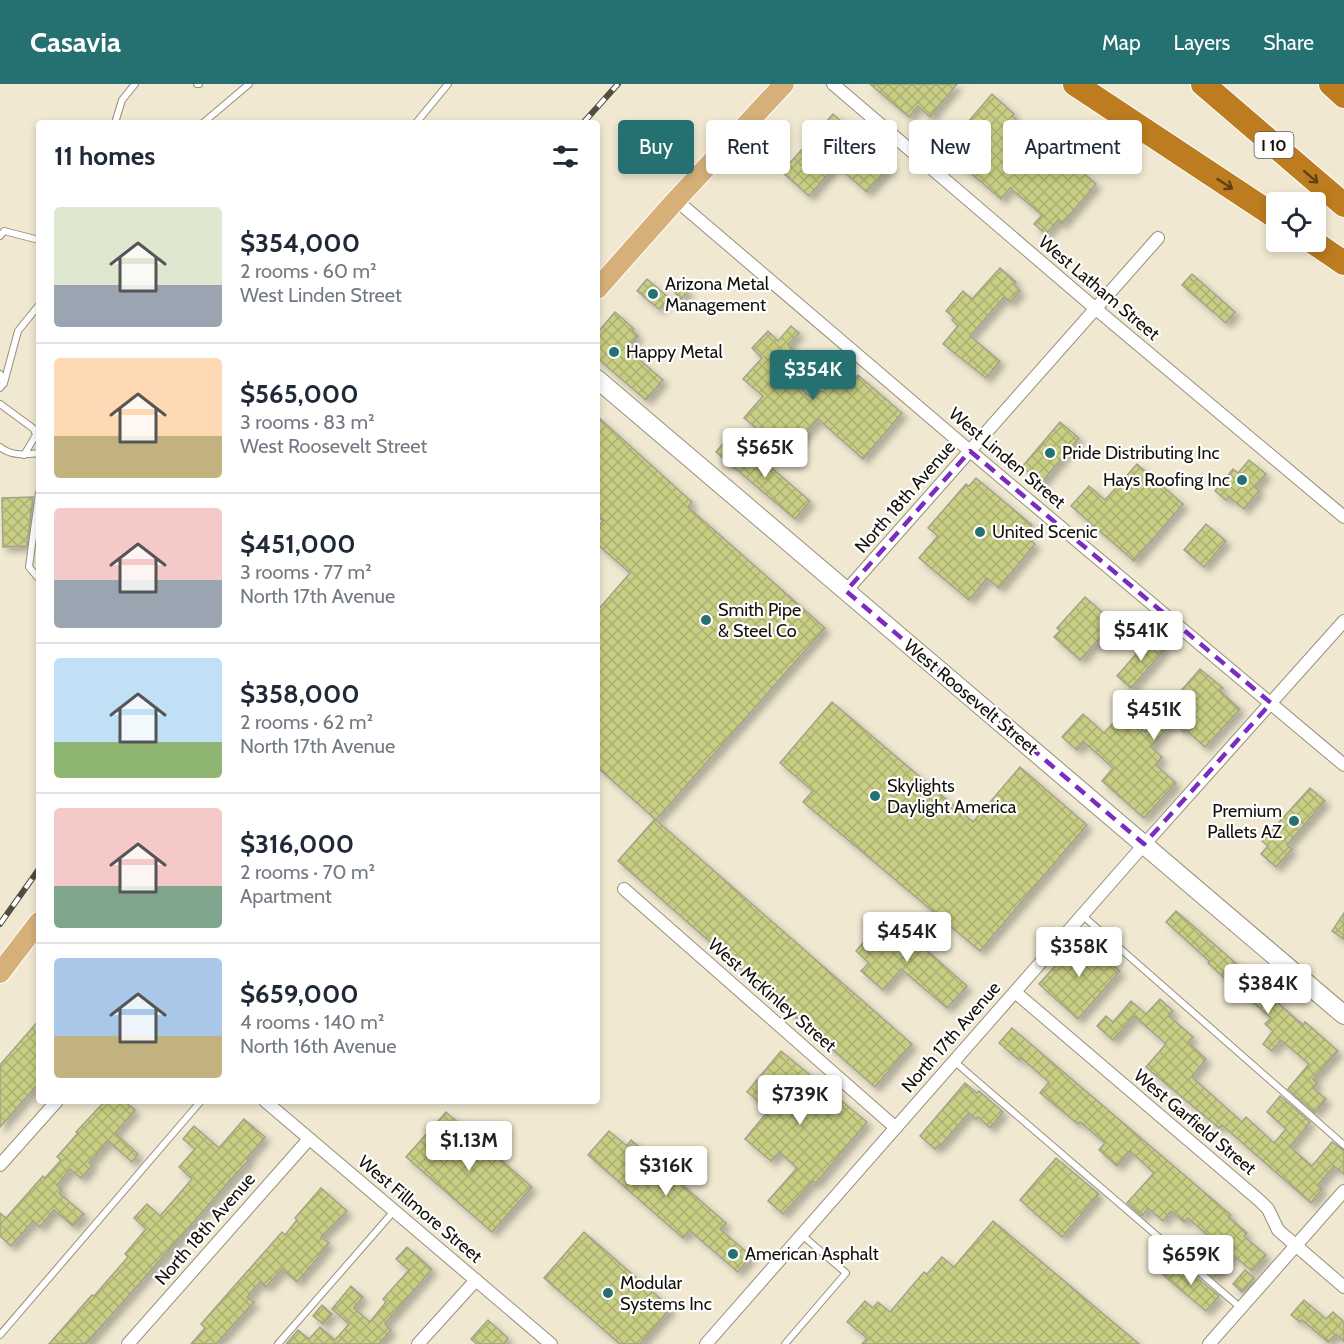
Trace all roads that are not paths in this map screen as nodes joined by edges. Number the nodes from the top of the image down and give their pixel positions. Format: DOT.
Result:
graph roads {
  1 [pos="135,84"];
  2 [pos="249,84"];
  3 [pos="448,84"];
  4 [pos="784,84"];
  5 [pos="833,84"];
  6 [pos="1075,84"];
  7 [pos="1203,84"];
  8 [pos="1330,84"];
  9 [pos="1344,96"];
  10 [pos="116,120"];
  11 [pos="207,120"];
  12 [pos="418,120"];
  13 [pos="676,200"];
  14 [pos="1344,205"];
  15 [pos="1266,210"];
  16 [pos="0,236"];
  17 [pos="1158,238"];
  18 [pos="36,239"];
  19 [pos="1326,251"];
  20 [pos="1344,263"];
  21 [pos="600,286"];
  22 [pos="36,309"];
  23 [pos="1096,309"];
  24 [pos="0,374"];
  25 [pos="600,382"];
  26 [pos="2,386"];
  27 [pos="0,404"];
  28 [pos="0,447"];
  29 [pos="970,451"];
  30 [pos="36,453"];
  31 [pos="24,455"];
  32 [pos="36,515"];
  33 [pos="1344,517"];
  34 [pos="36,575"];
  35 [pos="846,591"];
  36 [pos="1344,621"];
  37 [pos="1270,702"];
  38 [pos="1344,765"];
  39 [pos="1144,844"];
  40 [pos="624,889"];
  41 [pos="1082,915"];
  42 [pos="36,926"];
  43 [pos="0,973"];
  44 [pos="1015,992"];
  45 [pos="1344,1015"];
  46 [pos="955,1062"];
  47 [pos="54,1104"];
  48 [pos="198,1104"];
  49 [pos="268,1104"];
  50 [pos="896,1128"];
  51 [pos="309,1139"];
  52 [pos="1344,1145"];
  53 [pos="0,1165"];
  54 [pos="1344,1191"];
  55 [pos="394,1211"];
  56 [pos="802,1235"];
  57 [pos="1296,1246"];
  58 [pos="476,1280"];
  59 [pos="1344,1287"];
  60 [pos="1241,1308"];
  61 [pos="0,1335"];
  62 [pos="128,1344"];
  63 [pos="278,1344"];
  64 [pos="418,1344"];
  65 [pos="551,1344"];
  66 [pos="706,1344"];
  67 [pos="785,1344"];
  68 [pos="1209,1344"];
  1 -- 10 [label="lane"];
  2 -- 11 [label="lane"];
  3 -- 12 [label="lane"];
  4 -- 13 [label="main road"];
  5 -- 23 [label="street, West Latham Street"];
  6 -- 15 [label="highway, one-way"];
  7 -- 14 [label="highway, I 10, one-way"];
  8 -- 9 [label="highway"];
  13 -- 21 [label="main road"];
  13 -- 29 [label="street, West Linden Street"];
  16 -- 18 [label="lane"];
  17 -- 23 [label="street, North 18th Avenue"];
  19 -- 20 [label="highway"];
  22 -- 26 [label="lane"];
  23 -- 29 [label="street, North 18th Avenue"];
  23 -- 33 [label="street, West Latham Street"];
  24 -- 26 [label="lane"];
  25 -- 35 [label="street, West Roosevelt Street"];
  27 -- 31 [label="lane"];
  28 -- 31 [label="lane"];
  29 -- 35 [label="street, North 18th Avenue"];
  29 -- 37 [label="street, West Linden Street"];
  30 -- 31 [label="lane"];
  32 -- 34 [label="lane"];
  35 -- 39 [label="street, West Roosevelt Street"];
  36 -- 37 [label="street, North 17th Avenue"];
  37 -- 38 [label="street, West Linden Street"];
  37 -- 39 [label="street, North 17th Avenue"];
  39 -- 41 [label="street, North 17th Avenue"];
  39 -- 45 [label="street, West Roosevelt Street"];
  40 -- 50 [label="street, West McKinley Street"];
  41 -- 44 [label="street, North 17th Avenue"];
  41 -- 52 [label="lane"];
  42 -- 43 [label="main road"];
  44 -- 46 [label="street, North 17th Avenue"];
  44 -- 57 [label="street, West Garfield Street"];
  46 -- 50 [label="street, North 17th Avenue"];
  46 -- 60 [label="lane"];
  47 -- 53 [label="street"];
  48 -- 61 [label="lane"];
  49 -- 51 [label="street, West Fillmore Street"];
  50 -- 56 [label="street, North 17th Avenue"];
  51 -- 55 [label="street, West Fillmore Street"];
  51 -- 62 [label="street, North 18th Avenue"];
  54 -- 57 [label="street"];
  55 -- 58 [label="street, West Fillmore Street"];
  55 -- 63 [label="lane"];
  56 -- 66 [label="street, North 17th Avenue"];
  56 -- 67 [label="lane"];
  57 -- 59 [label="street, West Garfield Street"];
  57 -- 60 [label="street"];
  58 -- 64 [label="street"];
  58 -- 65 [label="street, West Fillmore Street"];
  60 -- 68 [label="street"];
}
